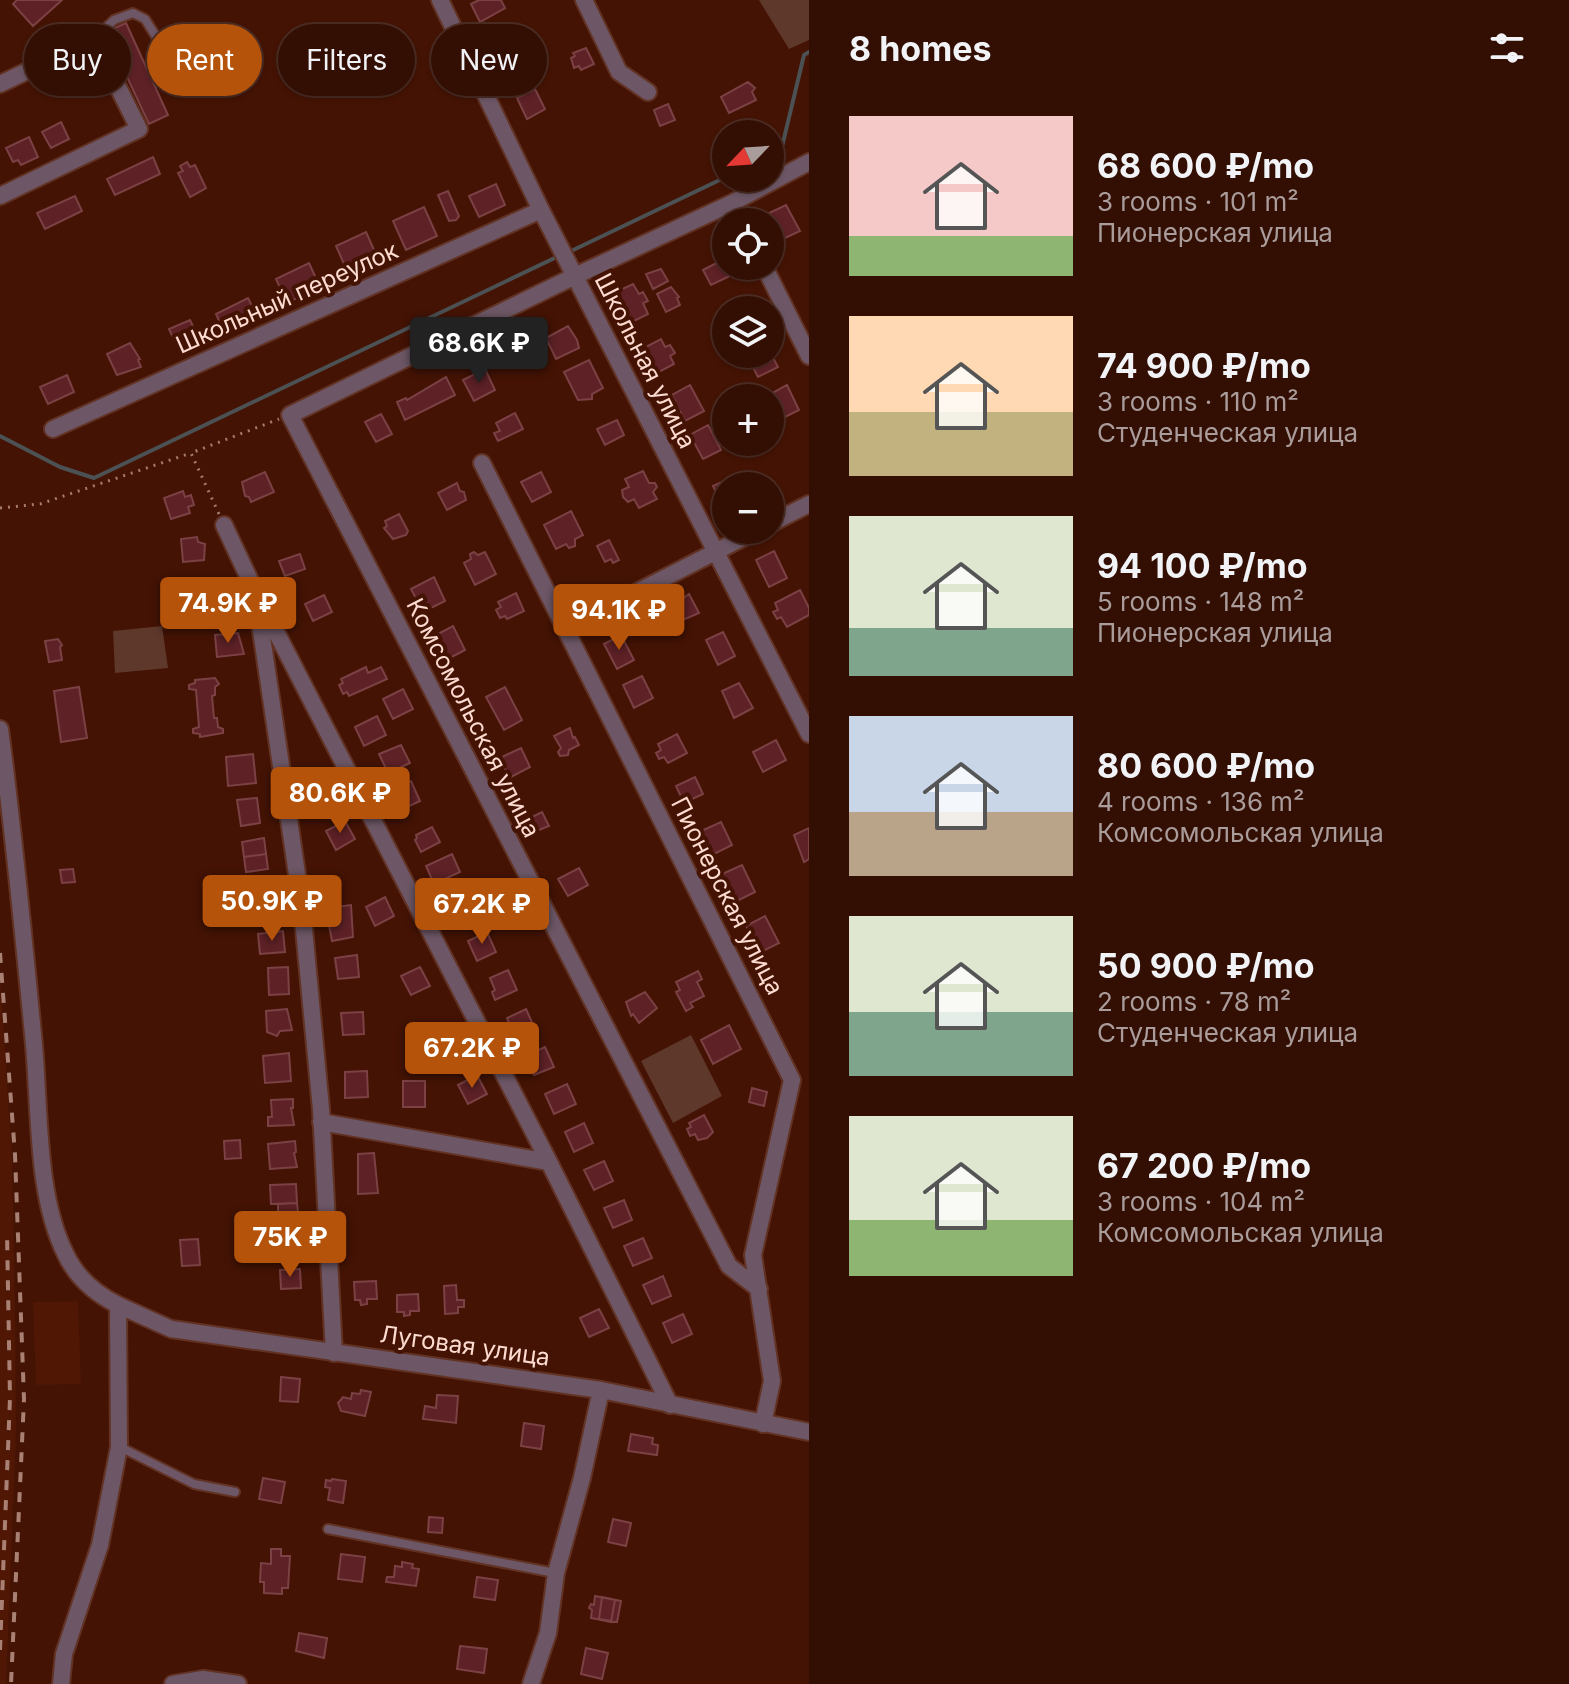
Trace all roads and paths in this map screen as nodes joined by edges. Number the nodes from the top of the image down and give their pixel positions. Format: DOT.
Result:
graph roads {
  1 [pos="440,0"];
  2 [pos="584,0"];
  3 [pos="110,24"];
  4 [pos="148,24"];
  5 [pos="24,73"];
  6 [pos="0,84"];
  7 [pos="648,92"];
  8 [pos="122,96"];
  9 [pos="809,162"];
  10 [pos="0,196"];
  11 [pos="732,203"];
  12 [pos="735,208"];
  13 [pos="541,210"];
  14 [pos="572,271"];
  15 [pos="771,280"];
  16 [pos="809,356"];
  17 [pos="290,415"];
  18 [pos="53,429"];
  19 [pos="191,453"];
  20 [pos="482,463"];
  21 [pos="809,504"];
  22 [pos="0,508"];
  23 [pos="784,517"];
  24 [pos="224,525"];
  25 [pos="731,544"];
  26 [pos="715,552"];
  27 [pos="255,591"];
  28 [pos="567,628"];
  29 [pos="0,729"];
  30 [pos="809,734"];
  31 [pos="321,1122"];
  32 [pos="549,1162"];
  33 [pos="759,1289"];
  34 [pos="118,1305"];
  35 [pos="334,1353"];
  36 [pos="601,1390"];
  37 [pos="670,1405"];
  38 [pos="763,1424"];
  39 [pos="809,1432"];
  40 [pos="119,1447"];
  41 [pos="235,1492"];
  42 [pos="328,1529"];
  43 [pos="556,1573"];
  44 [pos="61,1684"];
  45 [pos="173,1684"];
  46 [pos="238,1684"];
  47 [pos="531,1684"];
  1 -- 13 [label="street"];
  2 -- 7 [label="street"];
  3 -- 4 [label="lane"];
  5 -- 6 [label="street"];
  8 -- 10 [label="street"];
  9 -- 11 [label="street"];
  11 -- 12 [label="street"];
  11 -- 14 [label="street"];
  13 -- 14 [label="street, Школьная улица"];
  13 -- 18 [label="street, Школьный переулок"];
  14 -- 17 [label="street"];
  14 -- 26 [label="street, Школьная улица"];
  15 -- 16 [label="street"];
  17 -- 19 [label="path"];
  17 -- 33 [label="street, Комсомольская улица"];
  19 -- 22 [label="path"];
  19 -- 24 [label="path"];
  20 -- 28 [label="street, Пионерская улица"];
  21 -- 23 [label="street"];
  24 -- 27 [label="street"];
  25 -- 26 [label="street"];
  26 -- 28 [label="street"];
  26 -- 30 [label="street, Школьная улица"];
  27 -- 31 [label="street"];
  27 -- 32 [label="street"];
  28 -- 33 [label="street, Пионерская улица"];
  29 -- 34 [label="street, Луговая улица"];
  31 -- 32 [label="street"];
  31 -- 35 [label="street"];
  32 -- 37 [label="street"];
  33 -- 38 [label="street, Пионерская улица"];
  34 -- 35 [label="street, Луговая улица"];
  34 -- 40 [label="street"];
  35 -- 36 [label="street, Луговая улица"];
  36 -- 37 [label="street, Луговая улица"];
  36 -- 43 [label="street"];
  37 -- 38 [label="street, Луговая улица"];
  38 -- 39 [label="street, Луговая улица"];
  40 -- 41 [label="lane"];
  40 -- 44 [label="street"];
  42 -- 43 [label="lane"];
  43 -- 47 [label="street"];
  45 -- 46 [label="street"];
}
